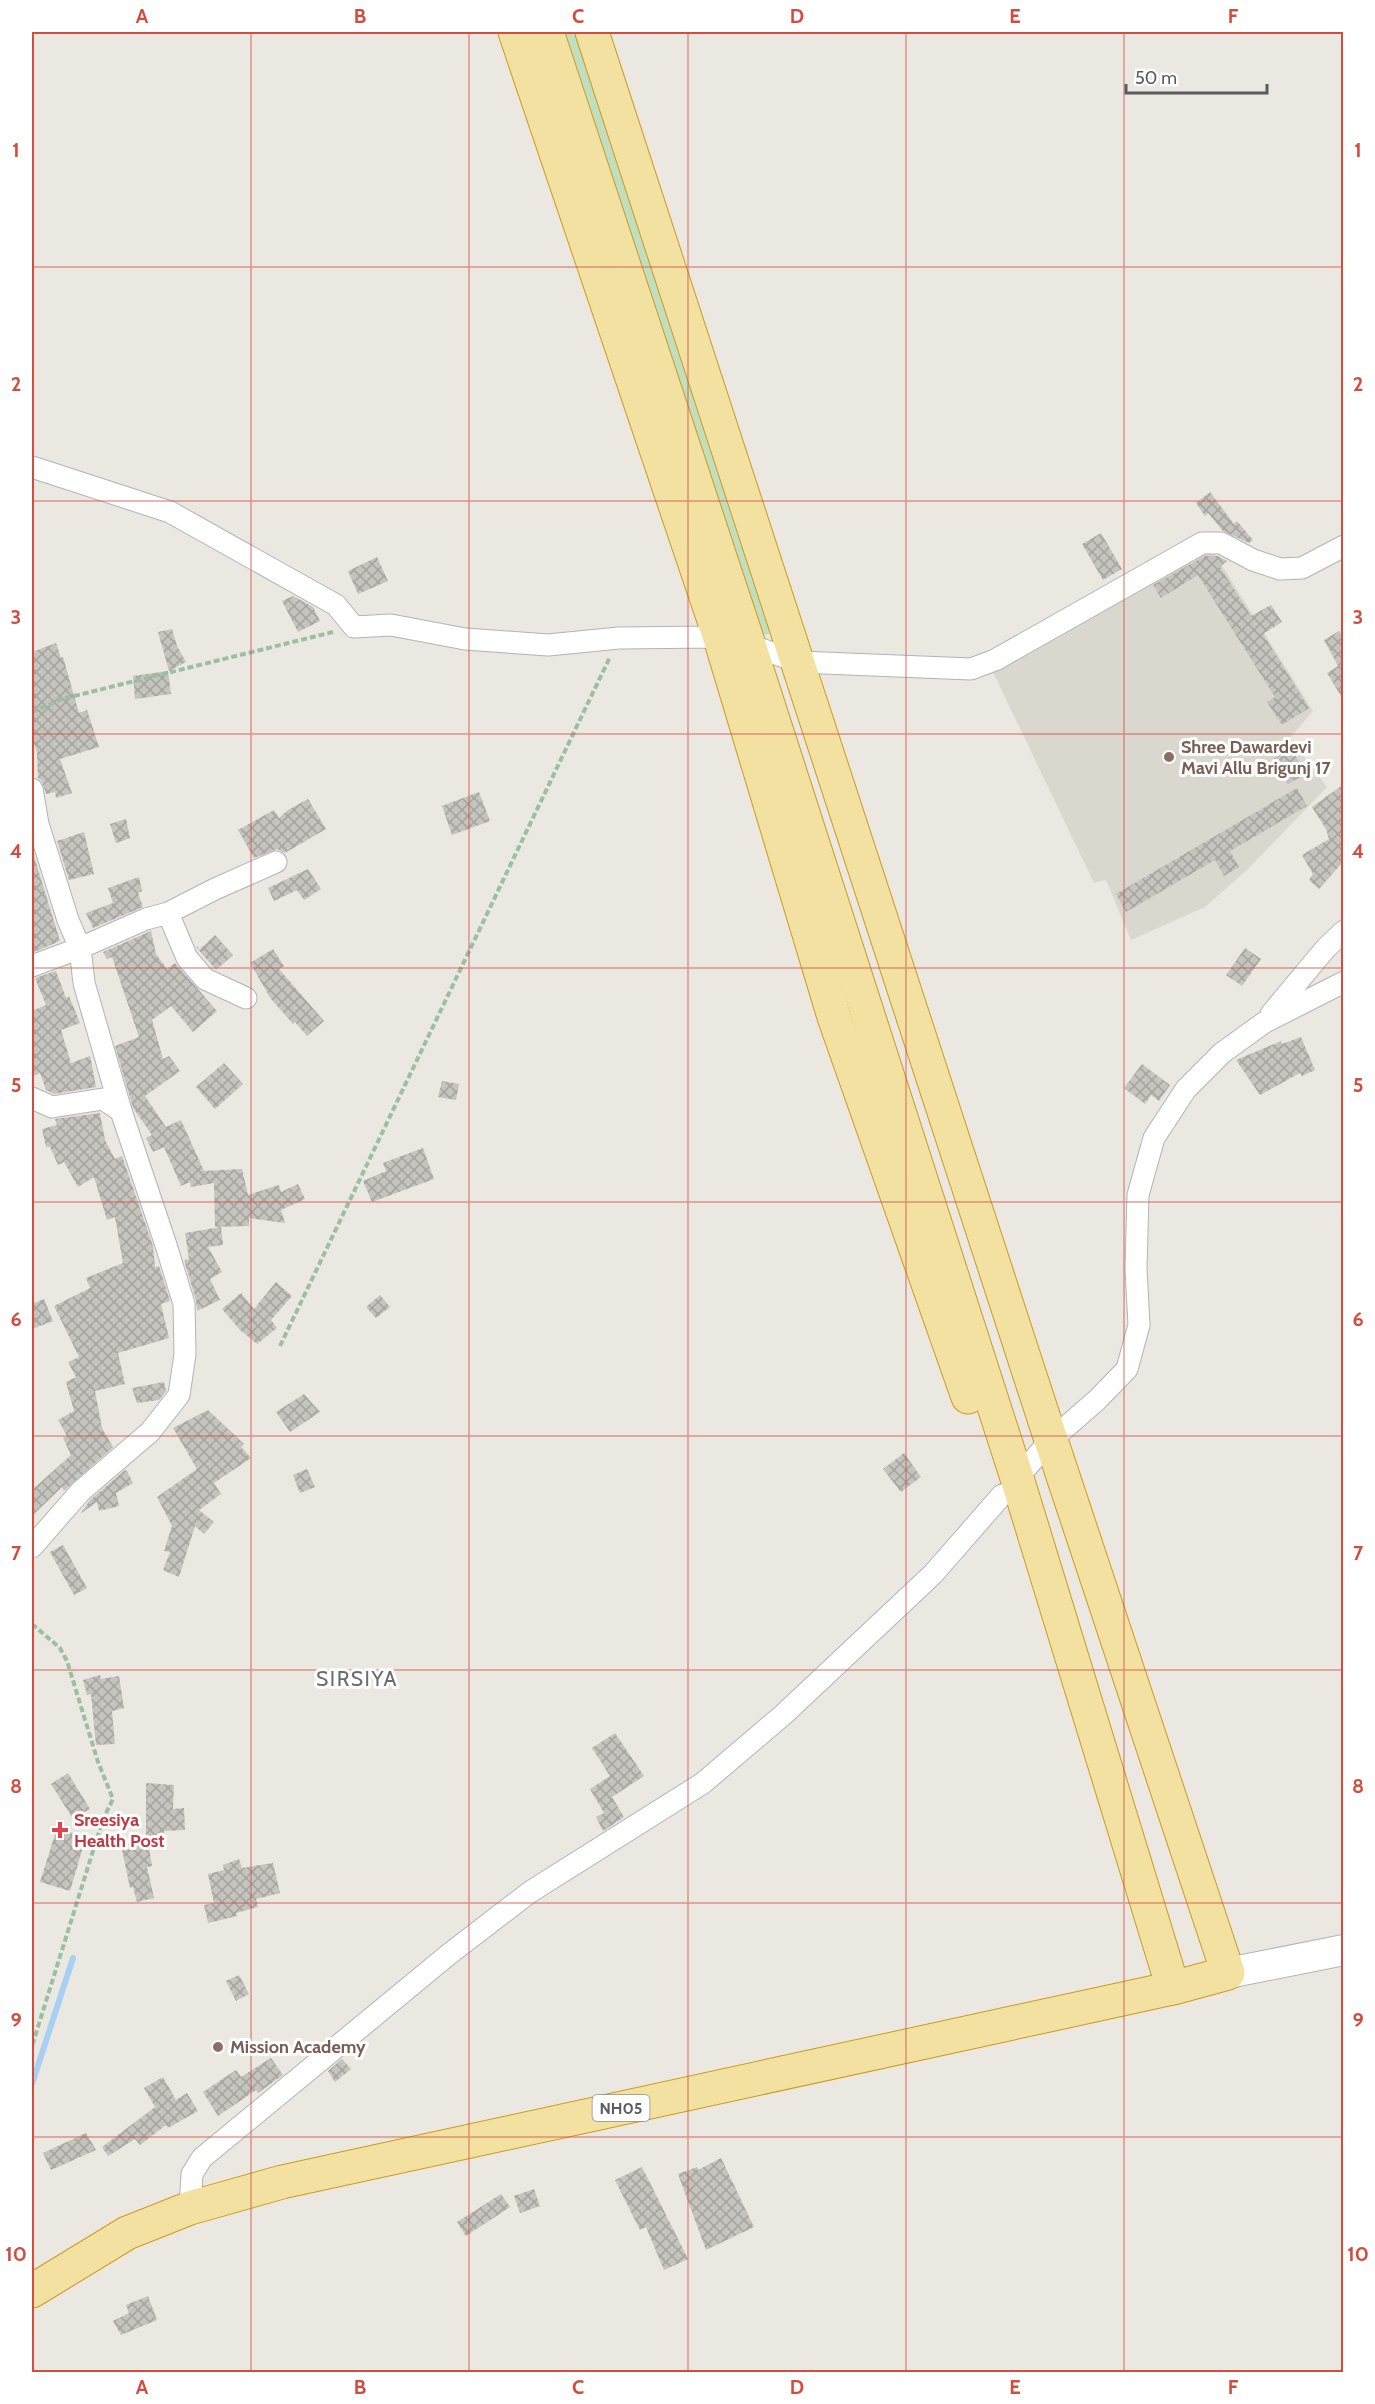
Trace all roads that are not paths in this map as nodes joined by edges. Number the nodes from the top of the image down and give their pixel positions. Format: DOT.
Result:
graph roads {
  1 [pos="515,32"];
  2 [pos="547,32"];
  3 [pos="592,32"];
  4 [pos="32,467"];
  5 [pos="1344,546"];
  6 [pos="734,641"];
  7 [pos="799,662"];
  8 [pos="32,789"];
  9 [pos="276,862"];
  10 [pos="168,913"];
  11 [pos="1344,931"];
  12 [pos="80,948"];
  13 [pos="32,966"];
  14 [pos="1344,982"];
  15 [pos="246,998"];
  16 [pos="1264,1022"];
  17 [pos="32,1098"];
  18 [pos="121,1111"];
  19 [pos="1051,1440"];
  20 [pos="1009,1487"];
  21 [pos="32,1547"];
  22 [pos="1344,1950"];
  23 [pos="1228,1973"];
  24 [pos="1173,1988"];
  25 [pos="190,2208"];
  26 [pos="32,2291"];
  1 -- 6 [label="highway"];
  2 -- 6 [label="highway"];
  3 -- 7 [label="highway"];
  4 -- 6 [label="street"];
  5 -- 7 [label="street"];
  6 -- 7 [label="street"];
  6 -- 20 [label="highway"];
  7 -- 19 [label="highway"];
  8 -- 12 [label="street"];
  9 -- 10 [label="street"];
  10 -- 12 [label="street"];
  10 -- 15 [label="street"];
  11 -- 16 [label="street"];
  12 -- 13 [label="street"];
  12 -- 18 [label="street"];
  14 -- 16 [label="street"];
  16 -- 19 [label="street"];
  17 -- 18 [label="street"];
  18 -- 21 [label="street"];
  19 -- 20 [label="street"];
  19 -- 23 [label="highway"];
  20 -- 24 [label="highway"];
  20 -- 25 [label="street"];
  22 -- 23 [label="main road, NH05"];
  23 -- 24 [label="highway, NH05"];
  24 -- 25 [label="highway, NH05"];
  25 -- 26 [label="highway, NH05"];
}
